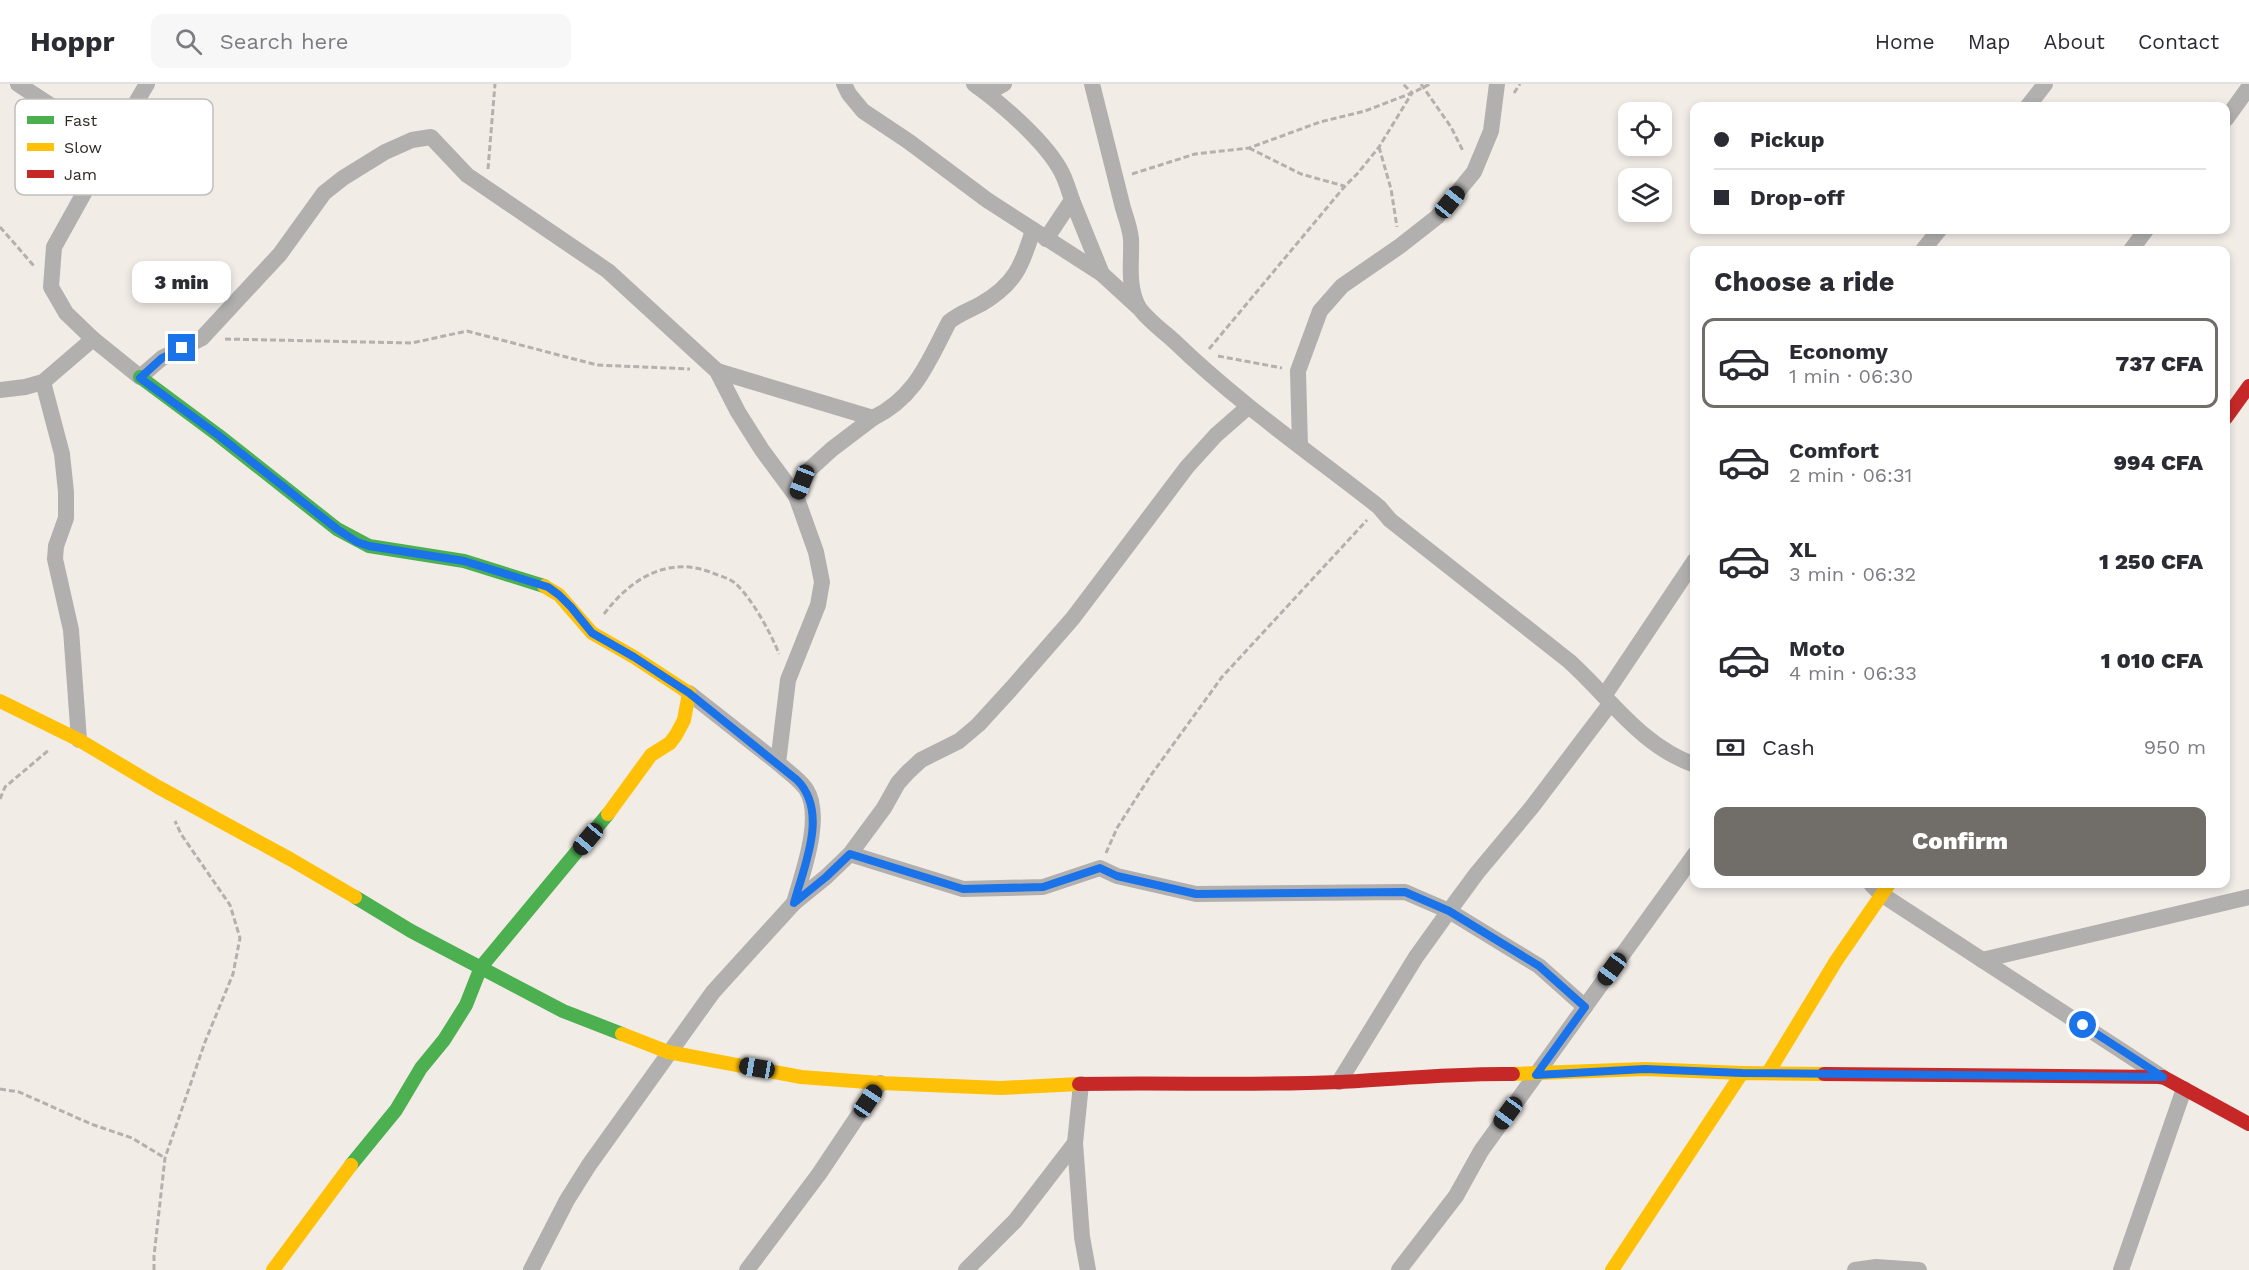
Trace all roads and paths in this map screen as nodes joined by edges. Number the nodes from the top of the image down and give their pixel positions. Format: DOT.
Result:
graph roads {
  1 [pos="18,84"];
  2 [pos="147,84"];
  3 [pos="495,84"];
  4 [pos="844,84"];
  5 [pos="1004,84"];
  6 [pos="1092,84"];
  7 [pos="1403,84"];
  8 [pos="1421,84"];
  9 [pos="1430,84"];
  10 [pos="1497,84"];
  11 [pos="2044,84"];
  12 [pos="2249,87"];
  13 [pos="1425,88"];
  14 [pos="980,89"];
  15 [pos="1412,93"];
  16 [pos="41,99"];
  17 [pos="138,99"];
  18 [pos="2031,102"];
  19 [pos="2230,113"];
  20 [pos="1378,147"];
  21 [pos="1249,148"];
  22 [pos="1474,172"];
  23 [pos="1116,179"];
  24 [pos="1345,186"];
  25 [pos="486,189"];
  26 [pos="83,195"];
  27 [pos="1071,200"];
  28 [pos="0,227"];
  29 [pos="1936,234"];
  30 [pos="1039,235"];
  31 [pos="1400,246"];
  32 [pos="1926,246"];
  33 [pos="1102,274"];
  34 [pos="51,287"];
  35 [pos="1139,307"];
  36 [pos="202,338"];
  37 [pos="93,339"];
  38 [pos="1213,355"];
  39 [pos="1197,364"];
  40 [pos="717,371"];
  41 [pos="1298,371"];
  42 [pos="140,378"];
  43 [pos="43,382"];
  44 [pos="2249,386"];
  45 [pos="1,392"];
  46 [pos="1248,407"];
  47 [pos="2230,412"];
  48 [pos="873,418"];
  49 [pos="1300,446"];
  50 [pos="796,496"];
  51 [pos="1379,507"];
  52 [pos="1690,568"];
  53 [pos="592,633"];
  54 [pos="788,680"];
  55 [pos="689,693"];
  56 [pos="1607,700"];
  57 [pos="0,701"];
  58 [pos="73,737"];
  59 [pos="778,763"];
  60 [pos="1690,763"];
  61 [pos="0,785"];
  62 [pos="6,787"];
  63 [pos="0,799"];
  64 [pos="172,815"];
  65 [pos="850,854"];
  66 [pos="1690,861"];
  67 [pos="1100,868"];
  68 [pos="1879,888"];
  69 [pos="1881,888"];
  70 [pos="2249,897"];
  71 [pos="794,903"];
  72 [pos="1449,911"];
  73 [pos="1982,960"];
  74 [pos="481,968"];
  75 [pos="1585,1007"];
  76 [pos="668,1052"];
  77 [pos="1742,1073"];
  78 [pos="1768,1073"];
  79 [pos="1536,1075"];
  80 [pos="2163,1077"];
  81 [pos="1340,1082"];
  82 [pos="880,1083"];
  83 [pos="1081,1084"];
  84 [pos="0,1089"];
  85 [pos="2184,1089"];
  86 [pos="2249,1124"];
  87 [pos="1075,1143"];
  88 [pos="165,1158"];
  89 [pos="154,1270"];
  90 [pos="273,1270"];
  91 [pos="531,1270"];
  92 [pos="747,1270"];
  93 [pos="966,1270"];
  94 [pos="1088,1270"];
  95 [pos="1400,1270"];
  96 [pos="1612,1270"];
  97 [pos="1855,1270"];
  98 [pos="1919,1270"];
  99 [pos="2121,1270"];
  1 -- 16 [label="street"];
  2 -- 17 [label="street"];
  3 -- 25 [label="path"];
  4 -- 30 [label="street"];
  5 -- 14 [label="street"];
  6 -- 23 [label="street"];
  7 -- 15 [label="path"];
  8 -- 13 [label="path"];
  9 -- 13 [label="path"];
  10 -- 22 [label="street"];
  11 -- 18 [label="street"];
  12 -- 19 [label="street"];
  13 -- 15 [label="path"];
  13 -- 22 [label="path"];
  14 -- 27 [label="street"];
  15 -- 20 [label="path"];
  15 -- 21 [label="path"];
  20 -- 24 [label="path"];
  20 -- 31 [label="path"];
  21 -- 23 [label="path"];
  21 -- 24 [label="path"];
  22 -- 31 [label="street"];
  23 -- 35 [label="street"];
  24 -- 39 [label="path"];
  25 -- 36 [label="street"];
  25 -- 40 [label="street"];
  26 -- 34 [label="street"];
  27 -- 30 [label="street"];
  27 -- 33 [label="street"];
  28 -- 34 [label="path"];
  29 -- 32 [label="street"];
  30 -- 33 [label="street"];
  30 -- 48 [label="street"];
  31 -- 41 [label="street"];
  33 -- 35 [label="street"];
  34 -- 37 [label="street"];
  35 -- 39 [label="street"];
  36 -- 40 [label="path"];
  36 -- 42 [label="street"];
  37 -- 42 [label="street"];
  37 -- 43 [label="street"];
  38 -- 41 [label="path"];
  39 -- 46 [label="street"];
  40 -- 48 [label="street"];
  40 -- 50 [label="street"];
  41 -- 49 [label="street"];
  42 -- 53 [label="street"];
  43 -- 45 [label="street"];
  43 -- 58 [label="street"];
  44 -- 47 [label="street"];
  46 -- 49 [label="street"];
  46 -- 65 [label="street"];
  48 -- 50 [label="street"];
  49 -- 51 [label="street"];
  50 -- 54 [label="street"];
  51 -- 56 [label="street"];
  51 -- 67 [label="path"];
  52 -- 56 [label="street"];
  53 -- 54 [label="path"];
  53 -- 55 [label="street"];
  54 -- 59 [label="street"];
  55 -- 59 [label="street"];
  55 -- 74 [label="street"];
  56 -- 60 [label="street"];
  56 -- 72 [label="street"];
  57 -- 58 [label="street"];
  58 -- 62 [label="path"];
  58 -- 74 [label="street"];
  59 -- 71 [label="street"];
  61 -- 62 [label="path"];
  62 -- 63 [label="path"];
  64 -- 88 [label="path"];
  65 -- 67 [label="street"];
  65 -- 71 [label="street"];
  66 -- 75 [label="street"];
  67 -- 72 [label="street"];
  68 -- 78 [label="street"];
  69 -- 73 [label="street"];
  70 -- 73 [label="street"];
  71 -- 76 [label="street"];
  72 -- 75 [label="street"];
  72 -- 81 [label="street"];
  73 -- 80 [label="street"];
  74 -- 76 [label="street"];
  74 -- 90 [label="street"];
  75 -- 79 [label="street"];
  76 -- 82 [label="street"];
  76 -- 91 [label="street"];
  77 -- 78 [label="street"];
  77 -- 79 [label="street"];
  77 -- 96 [label="street"];
  78 -- 80 [label="street"];
  79 -- 81 [label="street"];
  79 -- 95 [label="street"];
  80 -- 85 [label="street"];
  81 -- 83 [label="street"];
  82 -- 83 [label="street"];
  82 -- 92 [label="street"];
  83 -- 87 [label="street"];
  84 -- 88 [label="path"];
  85 -- 86 [label="street"];
  85 -- 99 [label="street"];
  87 -- 93 [label="street"];
  87 -- 94 [label="street"];
  88 -- 89 [label="path"];
  97 -- 98 [label="street"];
}
